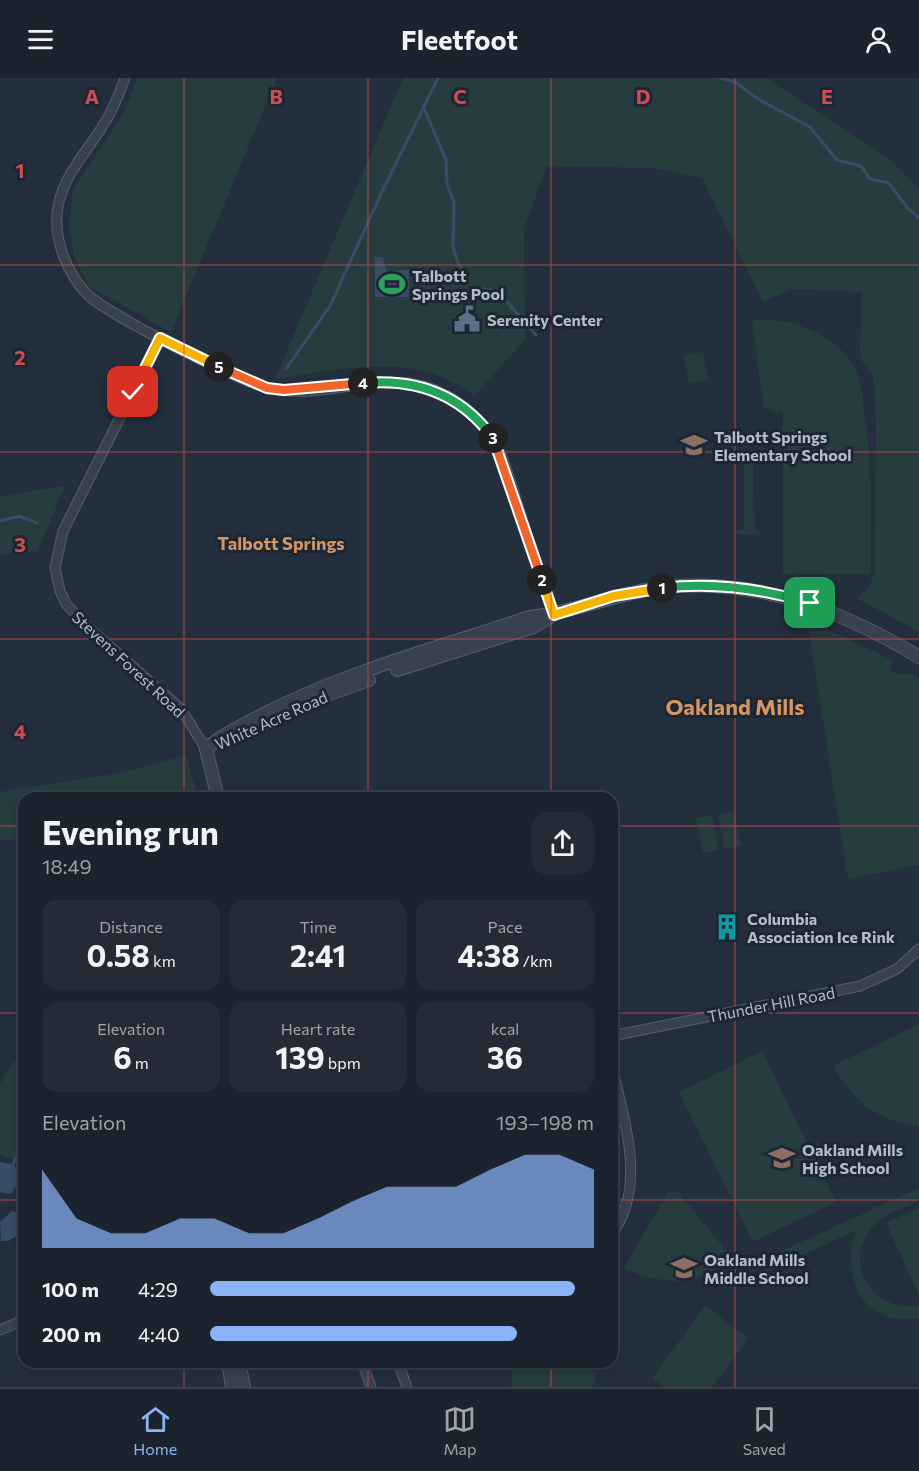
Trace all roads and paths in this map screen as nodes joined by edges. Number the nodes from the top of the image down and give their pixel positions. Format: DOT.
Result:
graph roads {
  1 [pos="125,78"];
  2 [pos="160,338"];
  3 [pos="554,615"];
  4 [pos="919,657"];
  5 [pos="206,748"];
  6 [pos="217,792"];
  7 [pos="919,949"];
  8 [pos="618,1035"];
  9 [pos="618,1100"];
  10 [pos="618,1223"];
  11 [pos="18,1322"];
  12 [pos="0,1330"];
  13 [pos="229,1368"];
  14 [pos="241,1368"];
  15 [pos="364,1368"];
  16 [pos="400,1368"];
  17 [pos="232,1387"];
  18 [pos="244,1387"];
  19 [pos="371,1387"];
  20 [pos="407,1387"];
  1 -- 2 [label="street"];
  2 -- 3 [label="street"];
  2 -- 5 [label="street, Stevens Forest Road"];
  3 -- 4 [label="street, White Acre Road"];
  3 -- 5 [label="street, White Acre Road"];
  5 -- 6 [label="street, Stevens Forest Road"];
  7 -- 8 [label="street, Thunder Hill Road"];
  9 -- 10 [label="street"];
  11 -- 12 [label="street"];
  13 -- 17 [label="street"];
  14 -- 18 [label="street"];
  15 -- 19 [label="street"];
  16 -- 20 [label="street"];
}
